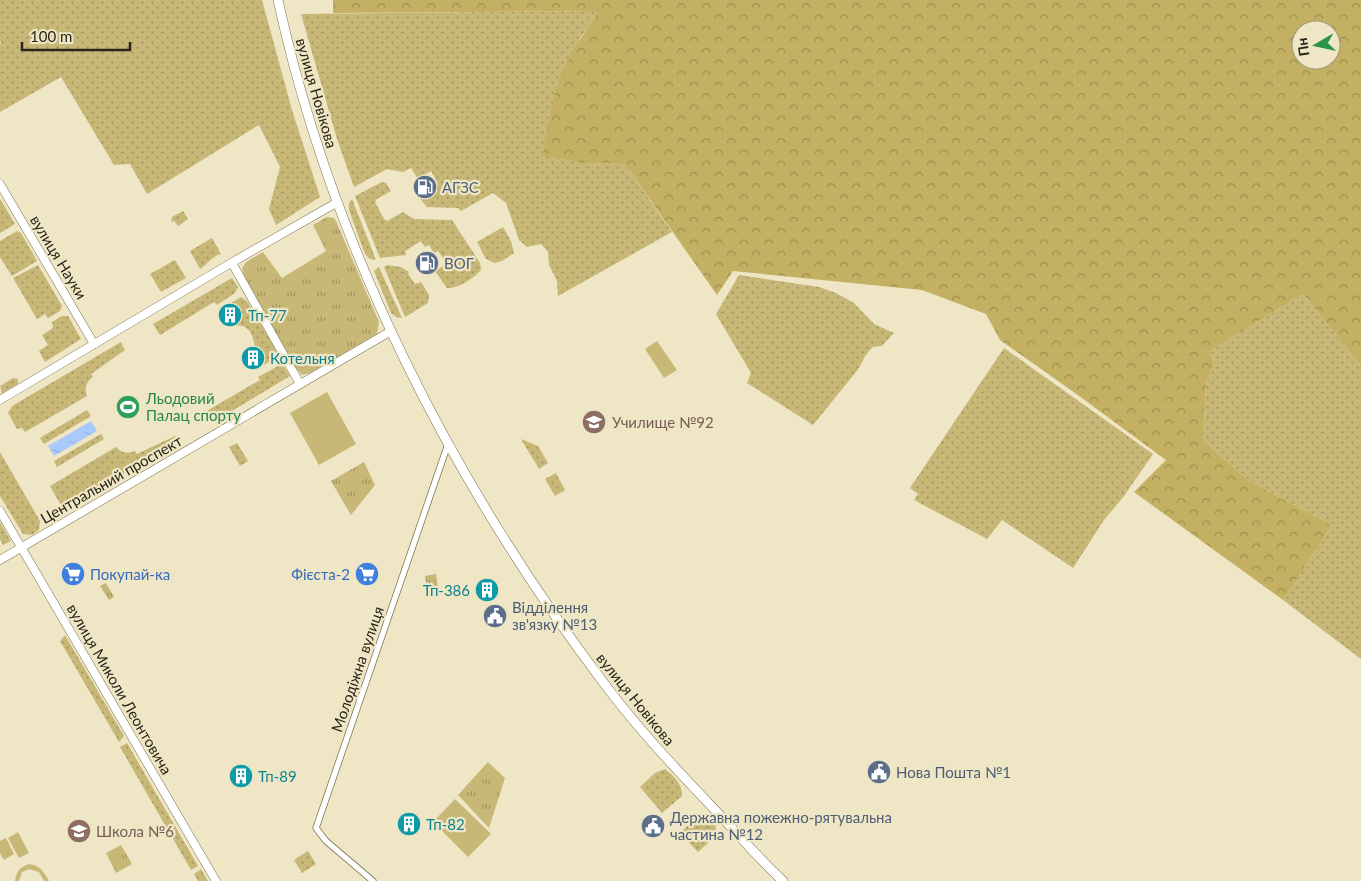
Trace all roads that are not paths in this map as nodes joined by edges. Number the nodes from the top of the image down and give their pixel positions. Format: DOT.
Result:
graph roads {
  1 [pos="278,0"];
  2 [pos="0,184"];
  3 [pos="336,203"];
  4 [pos="232,262"];
  5 [pos="391,331"];
  6 [pos="94,344"];
  7 [pos="300,384"];
  8 [pos="0,400"];
  9 [pos="448,444"];
  10 [pos="0,511"];
  11 [pos="21,548"];
  12 [pos="0,560"];
  13 [pos="216,881"];
  14 [pos="373,881"];
  15 [pos="783,881"];
  1 -- 3 [label="main road, вулиця Новікова"];
  2 -- 6 [label="street, вулиця Науки"];
  3 -- 4 [label="street"];
  3 -- 5 [label="main road, вулиця Новікова"];
  4 -- 6 [label="street"];
  4 -- 7 [label="street"];
  5 -- 7 [label="street, Центральний проспект"];
  5 -- 9 [label="main road, вулиця Новікова"];
  6 -- 8 [label="street"];
  7 -- 11 [label="street, Центральний проспект"];
  9 -- 14 [label="street, Молодіжна вулиця"];
  9 -- 15 [label="main road, вулиця Новікова"];
  10 -- 11 [label="street, вулиця Миколи Леонтовича"];
  11 -- 12 [label="street, Центральний проспект"];
  11 -- 13 [label="street, вулиця Миколи Леонтовича"];
}
